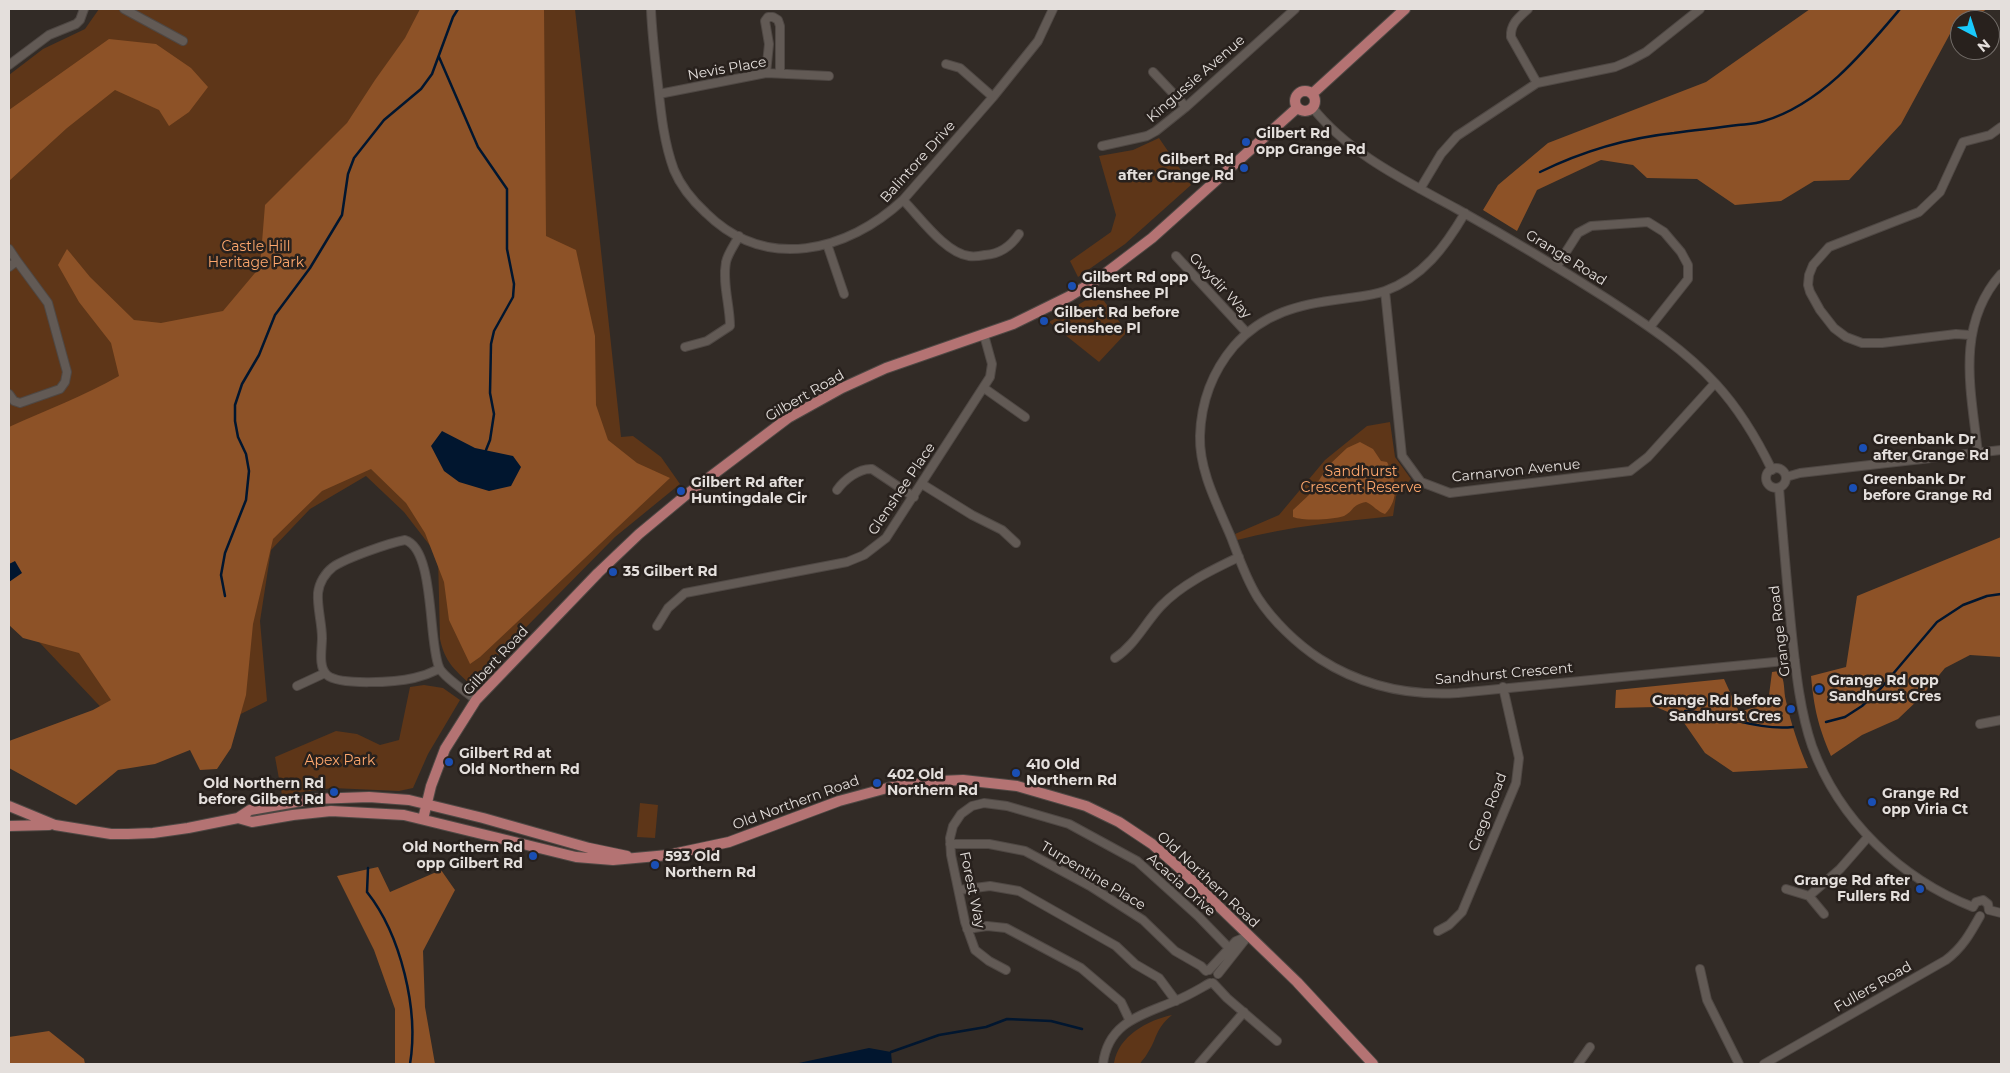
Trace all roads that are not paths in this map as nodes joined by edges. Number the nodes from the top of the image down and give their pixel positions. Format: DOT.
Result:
graph roads {
  1 [pos="84,9"];
  2 [pos="124,9"];
  3 [pos="651,9"];
  4 [pos="1053,9"];
  5 [pos="1295,9"];
  6 [pos="1405,9"];
  7 [pos="1528,9"];
  8 [pos="1700,9"];
  9 [pos="183,41"];
  10 [pos="946,64"];
  11 [pos="9,65"];
  12 [pos="1153,72"];
  13 [pos="766,73"];
  14 [pos="780,73"];
  15 [pos="829,76"];
  16 [pos="1537,83"];
  17 [pos="659,94"];
  18 [pos="1312,94"];
  19 [pos="993,96"];
  20 [pos="1186,107"];
  21 [pos="1312,107"];
  22 [pos="1297,108"];
  23 [pos="2001,127"];
  24 [pos="1102,146"];
  25 [pos="1420,189"];
  26 [pos="903,200"];
  27 [pos="1465,214"];
  28 [pos="1019,234"];
  29 [pos="739,236"];
  30 [pos="827,244"];
  31 [pos="9,249"];
  32 [pos="1176,256"];
  33 [pos="17,261"];
  34 [pos="1557,266"];
  35 [pos="9,267"];
  36 [pos="2001,274"];
  37 [pos="1385,291"];
  38 [pos="844,294"];
  39 [pos="1650,327"];
  40 [pos="1246,332"];
  41 [pos="984,335"];
  42 [pos="1970,335"];
  43 [pos="685,347"];
  44 [pos="1715,383"];
  45 [pos="984,388"];
  46 [pos="9,394"];
  47 [pos="1025,417"];
  48 [pos="2001,450"];
  49 [pos="1978,453"];
  50 [pos="1772,470"];
  51 [pos="1786,477"];
  52 [pos="922,484"];
  53 [pos="1779,488"];
  54 [pos="837,490"];
  55 [pos="914,497"];
  56 [pos="1016,543"];
  57 [pos="1239,558"];
  58 [pos="657,626"];
  59 [pos="1115,658"];
  60 [pos="1795,660"];
  61 [pos="439,670"];
  62 [pos="325,673"];
  63 [pos="297,686"];
  64 [pos="1504,687"];
  65 [pos="476,700"];
  66 [pos="2001,720"];
  67 [pos="1980,724"];
  68 [pos="426,804"];
  69 [pos="9,806"];
  70 [pos="972,806"];
  71 [pos="238,818"];
  72 [pos="423,819"];
  73 [pos="55,825"];
  74 [pos="9,826"];
  75 [pos="1868,837"];
  76 [pos="950,844"];
  77 [pos="635,858"];
  78 [pos="1786,889"];
  79 [pos="959,890"];
  80 [pos="1809,896"];
  81 [pos="1973,907"];
  82 [pos="1988,910"];
  83 [pos="2001,913"];
  84 [pos="1824,914"];
  85 [pos="1980,916"];
  86 [pos="967,930"];
  87 [pos="1438,931"];
  88 [pos="1248,936"];
  89 [pos="1230,948"];
  90 [pos="1700,969"];
  91 [pos="1006,970"];
  92 [pos="1212,978"];
  93 [pos="1176,1001"];
  94 [pos="1244,1012"];
  95 [pos="1130,1021"];
  96 [pos="1277,1041"];
  97 [pos="1590,1047"];
  98 [pos="1103,1064"];
  99 [pos="1199,1064"];
  100 [pos="1373,1064"];
  101 [pos="1578,1064"];
  102 [pos="1739,1064"];
  103 [pos="1764,1064"];
  1 -- 11 [label="street"];
  2 -- 9 [label="street"];
  3 -- 17 [label="street, Balintore Drive"];
  4 -- 19 [label="street, Balintore Drive"];
  5 -- 20 [label="street, Kingussie Avenue"];
  6 -- 18 [label="main road"];
  7 -- 16 [label="street"];
  8 -- 16 [label="street"];
  10 -- 19 [label="street"];
  12 -- 20 [label="street"];
  13 -- 14 [label="street, Nevis Place"];
  13 -- 14 [label="street"];
  13 -- 17 [label="street, Nevis Place"];
  14 -- 15 [label="street, Nevis Place"];
  16 -- 25 [label="street"];
  17 -- 29 [label="street, Balintore Drive"];
  18 -- 21 [label="main road"];
  18 -- 22 [label="main road"];
  19 -- 26 [label="street, Balintore Drive"];
  20 -- 24 [label="street, Kingussie Avenue"];
  21 -- 22 [label="main road"];
  21 -- 25 [label="street, Grange Road"];
  22 -- 41 [label="main road, Gilbert Road"];
  23 -- 42 [label="street"];
  25 -- 27 [label="street, Grange Road"];
  26 -- 28 [label="street"];
  26 -- 30 [label="street, Balintore Drive"];
  27 -- 34 [label="street, Grange Road"];
  27 -- 37 [label="street, Sandhurst Crescent"];
  29 -- 30 [label="street, Balintore Drive"];
  29 -- 43 [label="street"];
  30 -- 38 [label="street"];
  31 -- 33 [label="street"];
  32 -- 40 [label="street, Gwydir Way"];
  33 -- 35 [label="street"];
  33 -- 46 [label="street"];
  34 -- 39 [label="street, Grange Road"];
  34 -- 39 [label="street"];
  36 -- 42 [label="street"];
  37 -- 40 [label="street, Sandhurst Crescent"];
  37 -- 44 [label="street, Carnarvon Avenue"];
  39 -- 44 [label="street, Grange Road"];
  40 -- 57 [label="street, Sandhurst Crescent"];
  41 -- 45 [label="street, Glenshee Place"];
  41 -- 65 [label="main road, Gilbert Road"];
  42 -- 49 [label="street"];
  44 -- 50 [label="street, Grange Road"];
  45 -- 47 [label="street"];
  45 -- 52 [label="street, Glenshee Place"];
  48 -- 49 [label="street"];
  49 -- 51 [label="street"];
  50 -- 51 [label="street"];
  50 -- 53 [label="street"];
  51 -- 53 [label="street"];
  52 -- 55 [label="street, Glenshee Place"];
  52 -- 56 [label="street"];
  53 -- 60 [label="street, Grange Road"];
  54 -- 55 [label="street"];
  55 -- 58 [label="street, Glenshee Place"];
  57 -- 59 [label="street"];
  57 -- 64 [label="street, Sandhurst Crescent"];
  60 -- 64 [label="street, Sandhurst Crescent"];
  60 -- 75 [label="street, Grange Road"];
  61 -- 62 [label="street"];
  61 -- 62 [label="street"];
  61 -- 65 [label="street"];
  62 -- 63 [label="street"];
  64 -- 87 [label="street, Crego Road"];
  65 -- 68 [label="main road, Gilbert Road"];
  66 -- 67 [label="street"];
  68 -- 71 [label="main road, Old Northern Road"];
  68 -- 72 [label="main road, Gilbert Road"];
  68 -- 77 [label="main road, Old Northern Road"];
  69 -- 73 [label="main road, Old Northern Road"];
  70 -- 76 [label="street, Forest Way"];
  70 -- 89 [label="street, Acacia Drive"];
  71 -- 72 [label="main road, Old Northern Road"];
  71 -- 73 [label="main road, Old Northern Road"];
  72 -- 77 [label="main road, Old Northern Road"];
  73 -- 74 [label="main road"];
  75 -- 80 [label="street"];
  75 -- 81 [label="street, Grange Road"];
  76 -- 79 [label="street, Forest Way"];
  76 -- 92 [label="street, Turpentine Place"];
  77 -- 88 [label="main road, Old Northern Road"];
  78 -- 80 [label="street"];
  79 -- 86 [label="street, Forest Way"];
  79 -- 93 [label="street"];
  80 -- 84 [label="street"];
  81 -- 82 [label="street"];
  81 -- 85 [label="street"];
  82 -- 83 [label="street"];
  82 -- 85 [label="street"];
  85 -- 103 [label="street, Fullers Road"];
  86 -- 91 [label="street, Forest Way"];
  86 -- 95 [label="street"];
  88 -- 89 [label="street"];
  88 -- 92 [label="street"];
  88 -- 100 [label="main road, Old Northern Road"];
  89 -- 92 [label="street"];
  90 -- 102 [label="street"];
  92 -- 93 [label="street"];
  92 -- 94 [label="street, Turpentine Place"];
  93 -- 95 [label="street"];
  94 -- 96 [label="street, Turpentine Place"];
  94 -- 99 [label="street"];
  95 -- 98 [label="street"];
  97 -- 101 [label="street"];
}
